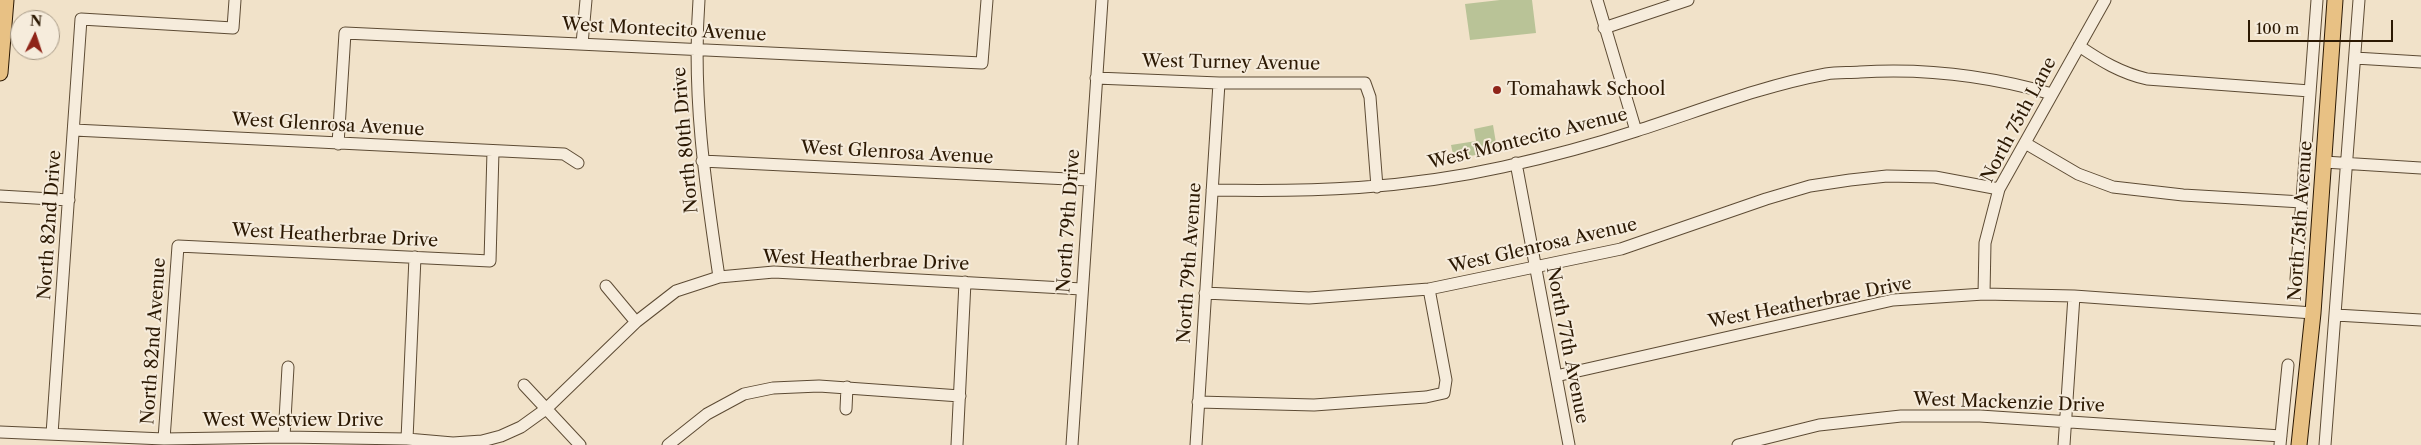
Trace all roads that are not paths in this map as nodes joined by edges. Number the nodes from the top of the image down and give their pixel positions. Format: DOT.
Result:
graph roads {
  1 [pos="6,0"];
  2 [pos="235,0"];
  3 [pos="586,0"];
  4 [pos="699,0"];
  5 [pos="988,0"];
  6 [pos="1102,0"];
  7 [pos="1597,0"];
  8 [pos="1688,0"];
  9 [pos="2104,0"];
  10 [pos="2317,0"];
  11 [pos="2335,0"];
  12 [pos="2359,0"];
  13 [pos="1604,28"];
  14 [pos="582,44"];
  15 [pos="2079,46"];
  16 [pos="695,49"];
  17 [pos="2355,58"];
  18 [pos="2421,62"];
  19 [pos="0,73"];
  20 [pos="1096,78"];
  21 [pos="1219,83"];
  22 [pos="2310,91"];
  23 [pos="2052,94"];
  24 [pos="74,130"];
  25 [pos="1636,131"];
  26 [pos="2025,143"];
  27 [pos="338,144"];
  28 [pos="493,151"];
  29 [pos="702,161"];
  30 [pos="2324,162"];
  31 [pos="578,163"];
  32 [pos="1516,163"];
  33 [pos="2347,164"];
  34 [pos="2421,168"];
  35 [pos="1090,180"];
  36 [pos="1377,187"];
  37 [pos="1999,189"];
  38 [pos="1212,190"];
  39 [pos="0,196"];
  40 [pos="69,200"];
  41 [pos="2302,202"];
  42 [pos="178,246"];
  43 [pos="415,257"];
  44 [pos="1535,268"];
  45 [pos="719,276"];
  46 [pos="2296,278"];
  47 [pos="965,282"];
  48 [pos="606,286"];
  49 [pos="1082,289"];
  50 [pos="1429,289"];
  51 [pos="1206,293"];
  52 [pos="1984,294"];
  53 [pos="2074,296"];
  54 [pos="2313,313"];
  55 [pos="2336,315"];
  56 [pos="2421,320"];
  57 [pos="636,322"];
  58 [pos="2288,366"];
  59 [pos="288,367"];
  60 [pos="1556,376"];
  61 [pos="524,385"];
  62 [pos="847,387"];
  63 [pos="960,396"];
  64 [pos="1198,402"];
  65 [pos="546,409"];
  66 [pos="846,409"];
  67 [pos="2065,421"];
  68 [pos="0,432"];
  69 [pos="52,434"];
  70 [pos="284,437"];
  71 [pos="164,439"];
  72 [pos="407,439"];
  73 [pos="2280,441"];
  74 [pos="580,445"];
  75 [pos="668,445"];
  76 [pos="957,445"];
  77 [pos="1072,445"];
  78 [pos="1196,445"];
  79 [pos="1569,445"];
  80 [pos="1738,445"];
  81 [pos="2064,445"];
  82 [pos="2300,445"];
  83 [pos="2326,445"];
  1 -- 19 [label="main road"];
  2 -- 24 [label="street, North 82nd Drive"];
  3 -- 14 [label="street"];
  4 -- 16 [label="street, North 80th Drive"];
  5 -- 16 [label="street, West Montecito Avenue"];
  6 -- 20 [label="street, North 79th Drive"];
  7 -- 13 [label="street"];
  8 -- 13 [label="street"];
  9 -- 15 [label="street, North 75th Lane"];
  10 -- 22 [label="street, North 75th Avenue"];
  11 -- 30 [label="main road, North 75th Avenue"];
  12 -- 17 [label="street"];
  13 -- 25 [label="street"];
  14 -- 16 [label="street, West Montecito Avenue"];
  14 -- 27 [label="street, West Montecito Avenue"];
  15 -- 22 [label="street"];
  15 -- 23 [label="street, North 75th Lane"];
  16 -- 29 [label="street, North 80th Drive"];
  17 -- 18 [label="street"];
  17 -- 33 [label="street"];
  20 -- 21 [label="street, West Turney Avenue"];
  20 -- 35 [label="street, North 79th Drive"];
  21 -- 36 [label="street, West Turney Avenue"];
  21 -- 38 [label="street, North 79th Avenue"];
  22 -- 41 [label="street, North 75th Avenue"];
  23 -- 25 [label="street, West Montecito Avenue"];
  23 -- 26 [label="street, North 75th Lane"];
  24 -- 27 [label="street, West Glenrosa Avenue"];
  24 -- 40 [label="street, North 82nd Drive"];
  25 -- 32 [label="street, West Montecito Avenue"];
  26 -- 37 [label="street, North 75th Lane"];
  26 -- 41 [label="street"];
  27 -- 28 [label="street, West Glenrosa Avenue"];
  28 -- 31 [label="street, West Glenrosa Avenue"];
  28 -- 43 [label="street, West Heatherbrae Drive"];
  29 -- 35 [label="street, West Glenrosa Avenue"];
  29 -- 45 [label="street, North 80th Drive"];
  30 -- 33 [label="street"];
  30 -- 54 [label="main road, North 75th Avenue"];
  32 -- 36 [label="street, West Montecito Avenue"];
  32 -- 44 [label="street, North 77th Avenue"];
  33 -- 34 [label="street"];
  33 -- 55 [label="street"];
  35 -- 49 [label="street, North 79th Drive"];
  36 -- 38 [label="street, West Montecito Avenue"];
  37 -- 44 [label="street, West Glenrosa Avenue"];
  37 -- 52 [label="street, North 75th Lane"];
  38 -- 51 [label="street, North 79th Avenue"];
  39 -- 40 [label="street"];
  40 -- 69 [label="street, North 82nd Drive"];
  41 -- 46 [label="street, North 75th Avenue"];
  42 -- 43 [label="street, West Heatherbrae Drive"];
  42 -- 71 [label="street, North 82nd Avenue"];
  43 -- 72 [label="street"];
  44 -- 50 [label="street, West Glenrosa Avenue"];
  44 -- 60 [label="street, North 77th Avenue"];
  45 -- 47 [label="street, West Heatherbrae Drive"];
  45 -- 57 [label="street, West Heatherbrae Drive"];
  47 -- 49 [label="street, West Heatherbrae Drive"];
  47 -- 63 [label="street"];
  48 -- 57 [label="street"];
  49 -- 77 [label="street, North 79th Drive"];
  50 -- 51 [label="street, West Glenrosa Avenue"];
  50 -- 64 [label="street"];
  51 -- 64 [label="street, North 79th Avenue"];
  52 -- 53 [label="street, West Heatherbrae Drive"];
  52 -- 60 [label="street, West Heatherbrae Drive"];
  53 -- 54 [label="street, West Heatherbrae Drive"];
  53 -- 67 [label="street"];
  54 -- 82 [label="main road, North 75th Avenue"];
  55 -- 56 [label="street"];
  55 -- 83 [label="street"];
  57 -- 65 [label="street, West Heatherbrae Drive"];
  58 -- 73 [label="street"];
  59 -- 70 [label="street"];
  60 -- 79 [label="street, North 77th Avenue"];
  61 -- 65 [label="street"];
  62 -- 63 [label="street"];
  62 -- 66 [label="street"];
  62 -- 75 [label="street"];
  63 -- 76 [label="street"];
  64 -- 78 [label="street, North 79th Avenue"];
  65 -- 72 [label="street, West Westview Drive"];
  65 -- 74 [label="street"];
  67 -- 73 [label="street, West Mackenzie Drive"];
  67 -- 80 [label="street, West Mackenzie Drive"];
  67 -- 81 [label="street"];
  68 -- 69 [label="street, West Westview Drive"];
  69 -- 71 [label="street, West Westview Drive"];
  70 -- 71 [label="street, West Westview Drive"];
  70 -- 72 [label="street, West Westview Drive"];
}
